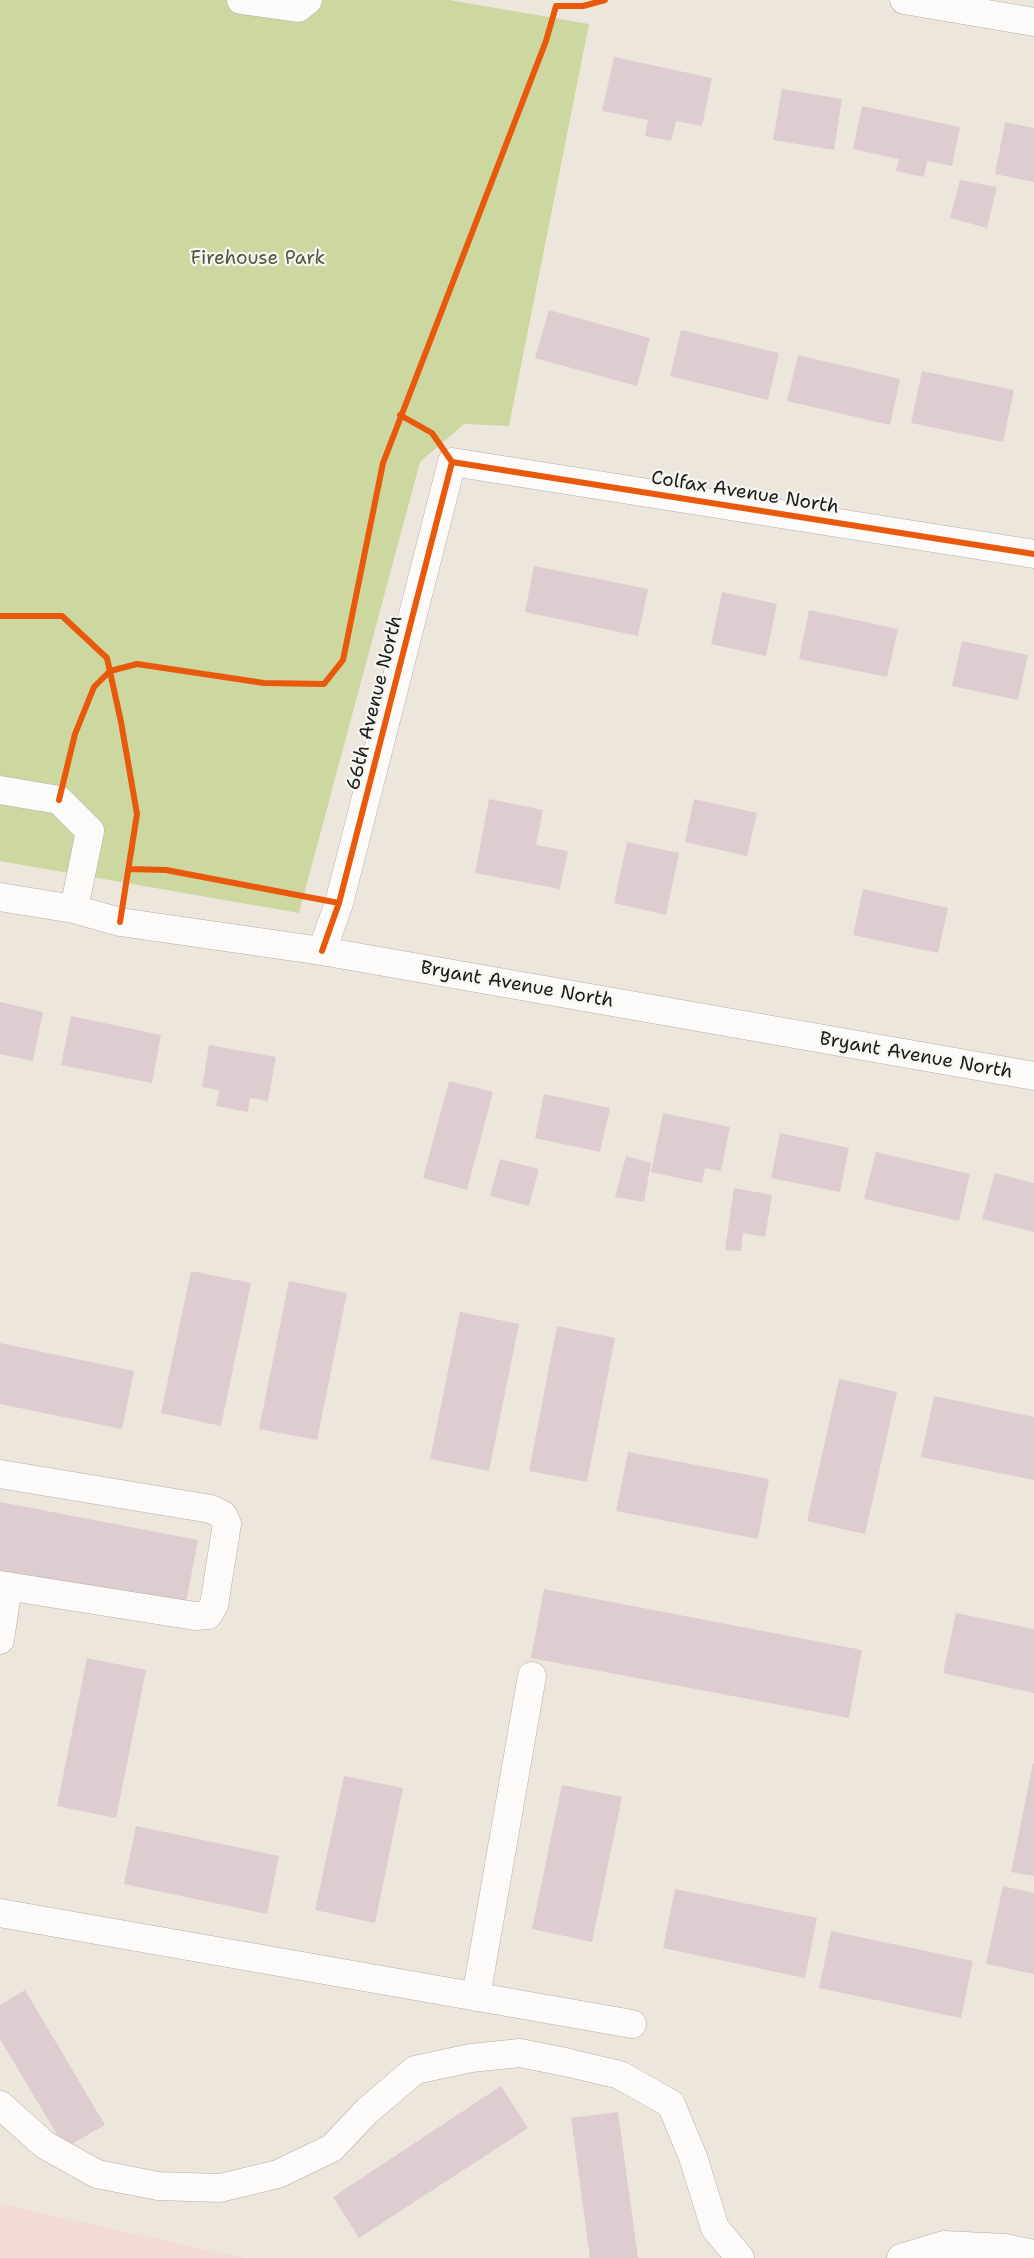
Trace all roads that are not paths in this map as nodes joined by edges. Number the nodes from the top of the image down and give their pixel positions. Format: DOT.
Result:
graph roads {
  1 [pos="241,0"];
  2 [pos="308,0"];
  3 [pos="904,0"];
  4 [pos="1034,22"];
  5 [pos="452,462"];
  6 [pos="1034,554"];
  7 [pos="0,790"];
  8 [pos="0,897"];
  9 [pos="74,909"];
  10 [pos="322,951"];
  11 [pos="1034,1076"];
  12 [pos="0,1474"];
  13 [pos="4,1586"];
  14 [pos="0,1640"];
  15 [pos="532,1676"];
  16 [pos="0,1914"];
  17 [pos="476,1996"];
  18 [pos="632,2024"];
  19 [pos="0,2105"];
  20 [pos="1034,2254"];
  21 [pos="740,2258"];
  22 [pos="901,2258"];
  1 -- 2 [label="street"];
  3 -- 4 [label="street"];
  5 -- 6 [label="street, Colfax Avenue North"];
  5 -- 10 [label="street, 66th Avenue North"];
  7 -- 9 [label="street"];
  8 -- 9 [label="street, Bryant Avenue North"];
  9 -- 10 [label="street, Bryant Avenue North"];
  10 -- 11 [label="street, Bryant Avenue North"];
  12 -- 13 [label="street"];
  13 -- 14 [label="street"];
  15 -- 17 [label="street"];
  16 -- 17 [label="street"];
  17 -- 18 [label="street"];
  19 -- 21 [label="street"];
  20 -- 22 [label="street"];
}
